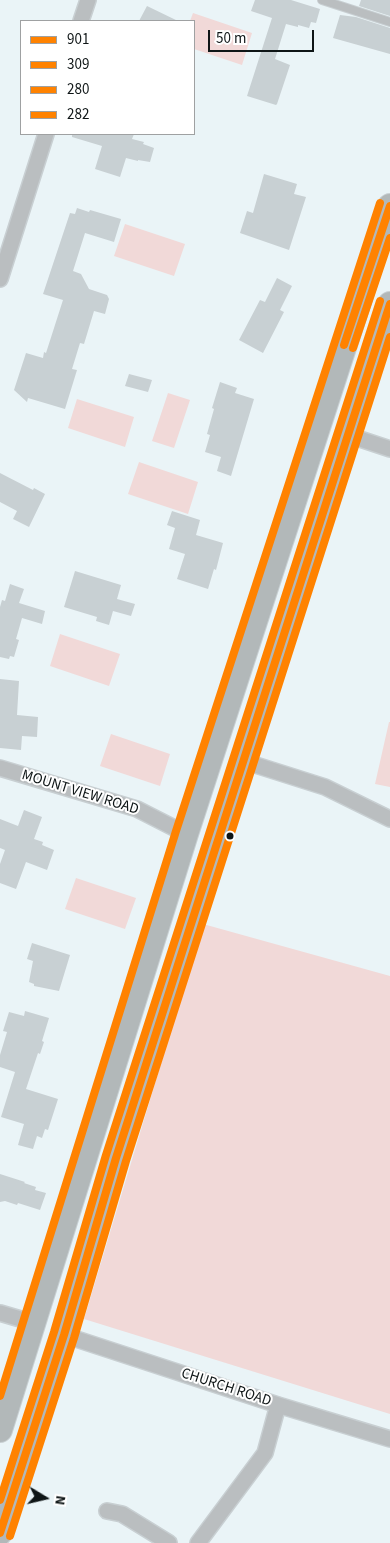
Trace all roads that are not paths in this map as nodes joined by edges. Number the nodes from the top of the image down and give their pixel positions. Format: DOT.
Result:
graph roads {
  1 [pos="88,0"];
  2 [pos="322,0"];
  3 [pos="81,20"];
  4 [pos="390,22"];
  5 [pos="46,135"];
  6 [pos="390,206"];
  7 [pos="0,279"];
  8 [pos="390,304"];
  9 [pos="348,435"];
  10 [pos="390,449"];
  11 [pos="259,610"];
  12 [pos="289,619"];
  13 [pos="243,761"];
  14 [pos="0,768"];
  15 [pos="390,819"];
  16 [pos="186,834"];
  17 [pos="0,1313"];
  18 [pos="34,1323"];
  19 [pos="64,1335"];
  20 [pos="278,1405"];
  21 [pos="2,1423"];
  22 [pos="390,1439"];
  23 [pos="6,1494"];
  24 [pos="107,1511"];
  25 [pos="0,1533"];
  26 [pos="169,1543"];
  27 [pos="198,1543"];
  1 -- 3 [label="street"];
  2 -- 4 [label="lane"];
  5 -- 7 [label="street"];
  6 -- 11 [label="main road"];
  8 -- 9 [label="main road"];
  9 -- 10 [label="street"];
  9 -- 12 [label="main road"];
  11 -- 12 [label="main road"];
  11 -- 16 [label="main road"];
  12 -- 13 [label="main road"];
  13 -- 15 [label="street"];
  13 -- 19 [label="main road"];
  14 -- 16 [label="street, MOUNT VIEW ROAD"];
  16 -- 18 [label="main road"];
  17 -- 18 [label="street"];
  18 -- 21 [label="main road"];
  19 -- 20 [label="street, CHURCH ROAD"];
  19 -- 21 [label="main road"];
  19 -- 23 [label="main road"];
  20 -- 22 [label="street, CHURCH ROAD"];
  20 -- 27 [label="street"];
  23 -- 25 [label="main road"];
  24 -- 26 [label="street"];
}
